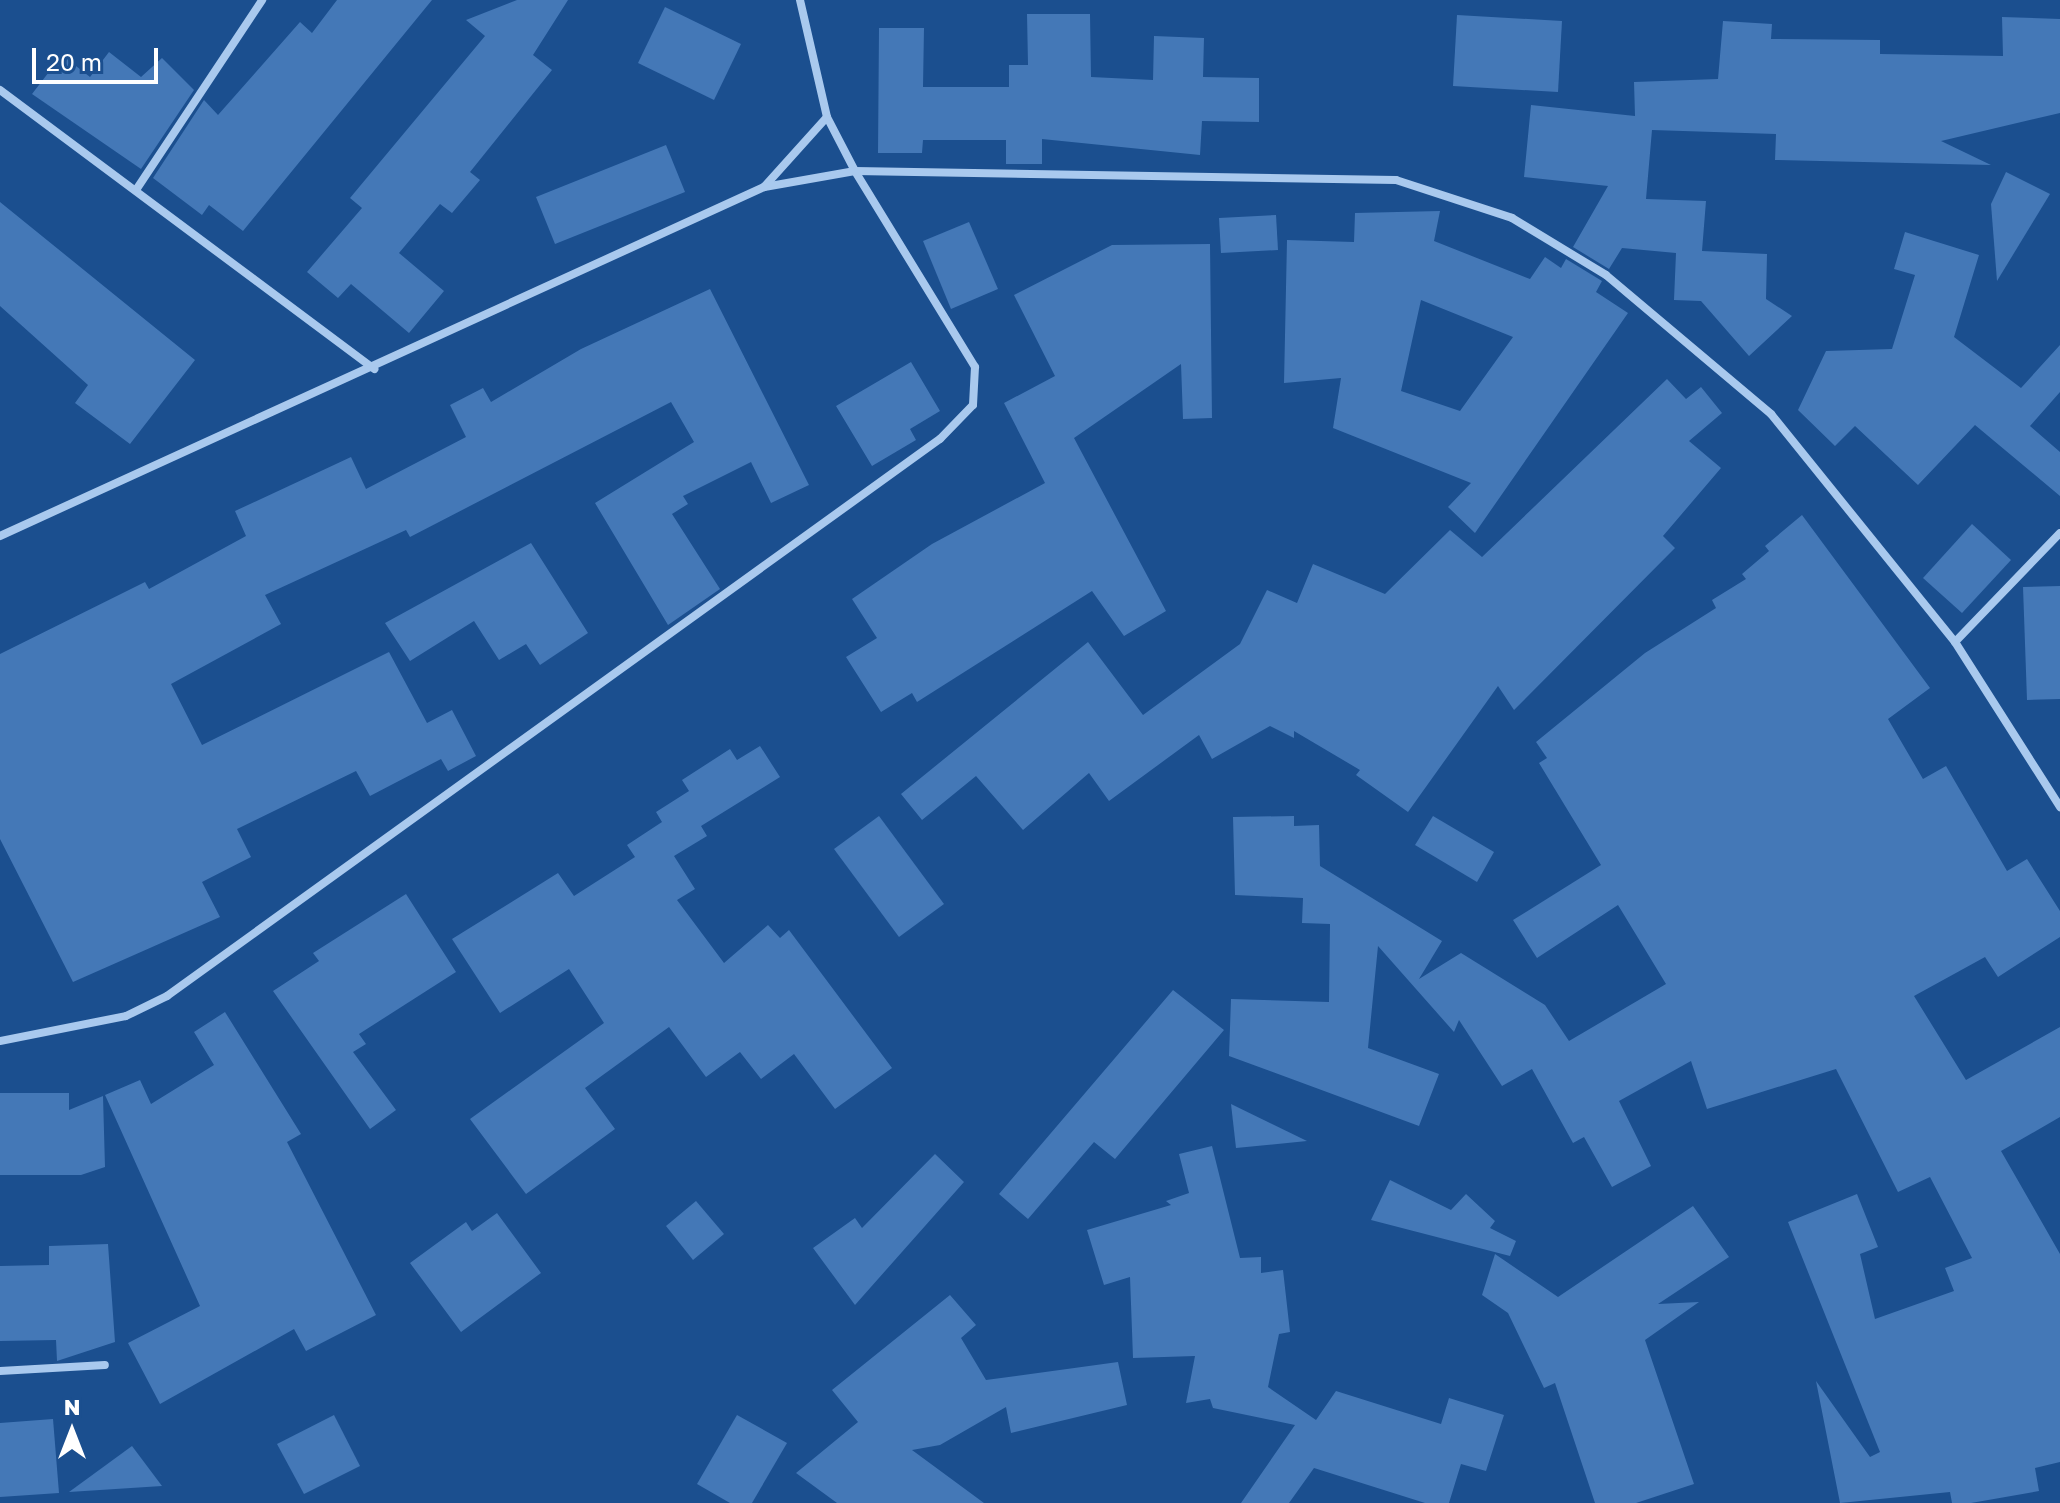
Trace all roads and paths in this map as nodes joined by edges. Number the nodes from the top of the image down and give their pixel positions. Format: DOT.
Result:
graph roads {
  1 [pos="262,0"];
  2 [pos="800,0"];
  3 [pos="0,90"];
  4 [pos="827,117"];
  5 [pos="855,171"];
  6 [pos="764,187"];
  7 [pos="136,190"];
  8 [pos="374,369"];
  9 [pos="2060,533"];
  10 [pos="0,536"];
  11 [pos="1955,642"];
  12 [pos="2060,807"];
  13 [pos="0,1041"];
  14 [pos="105,1365"];
  15 [pos="0,1371"];
  1 -- 7 [label="street"];
  2 -- 4 [label="street"];
  3 -- 7 [label="street"];
  4 -- 5 [label="street"];
  4 -- 6 [label="street"];
  5 -- 6 [label="street"];
  5 -- 11 [label="street"];
  5 -- 13 [label="street"];
  6 -- 8 [label="street"];
  7 -- 8 [label="street"];
  8 -- 10 [label="street"];
  9 -- 11 [label="street"];
  11 -- 12 [label="street"];
  14 -- 15 [label="street"];
}
